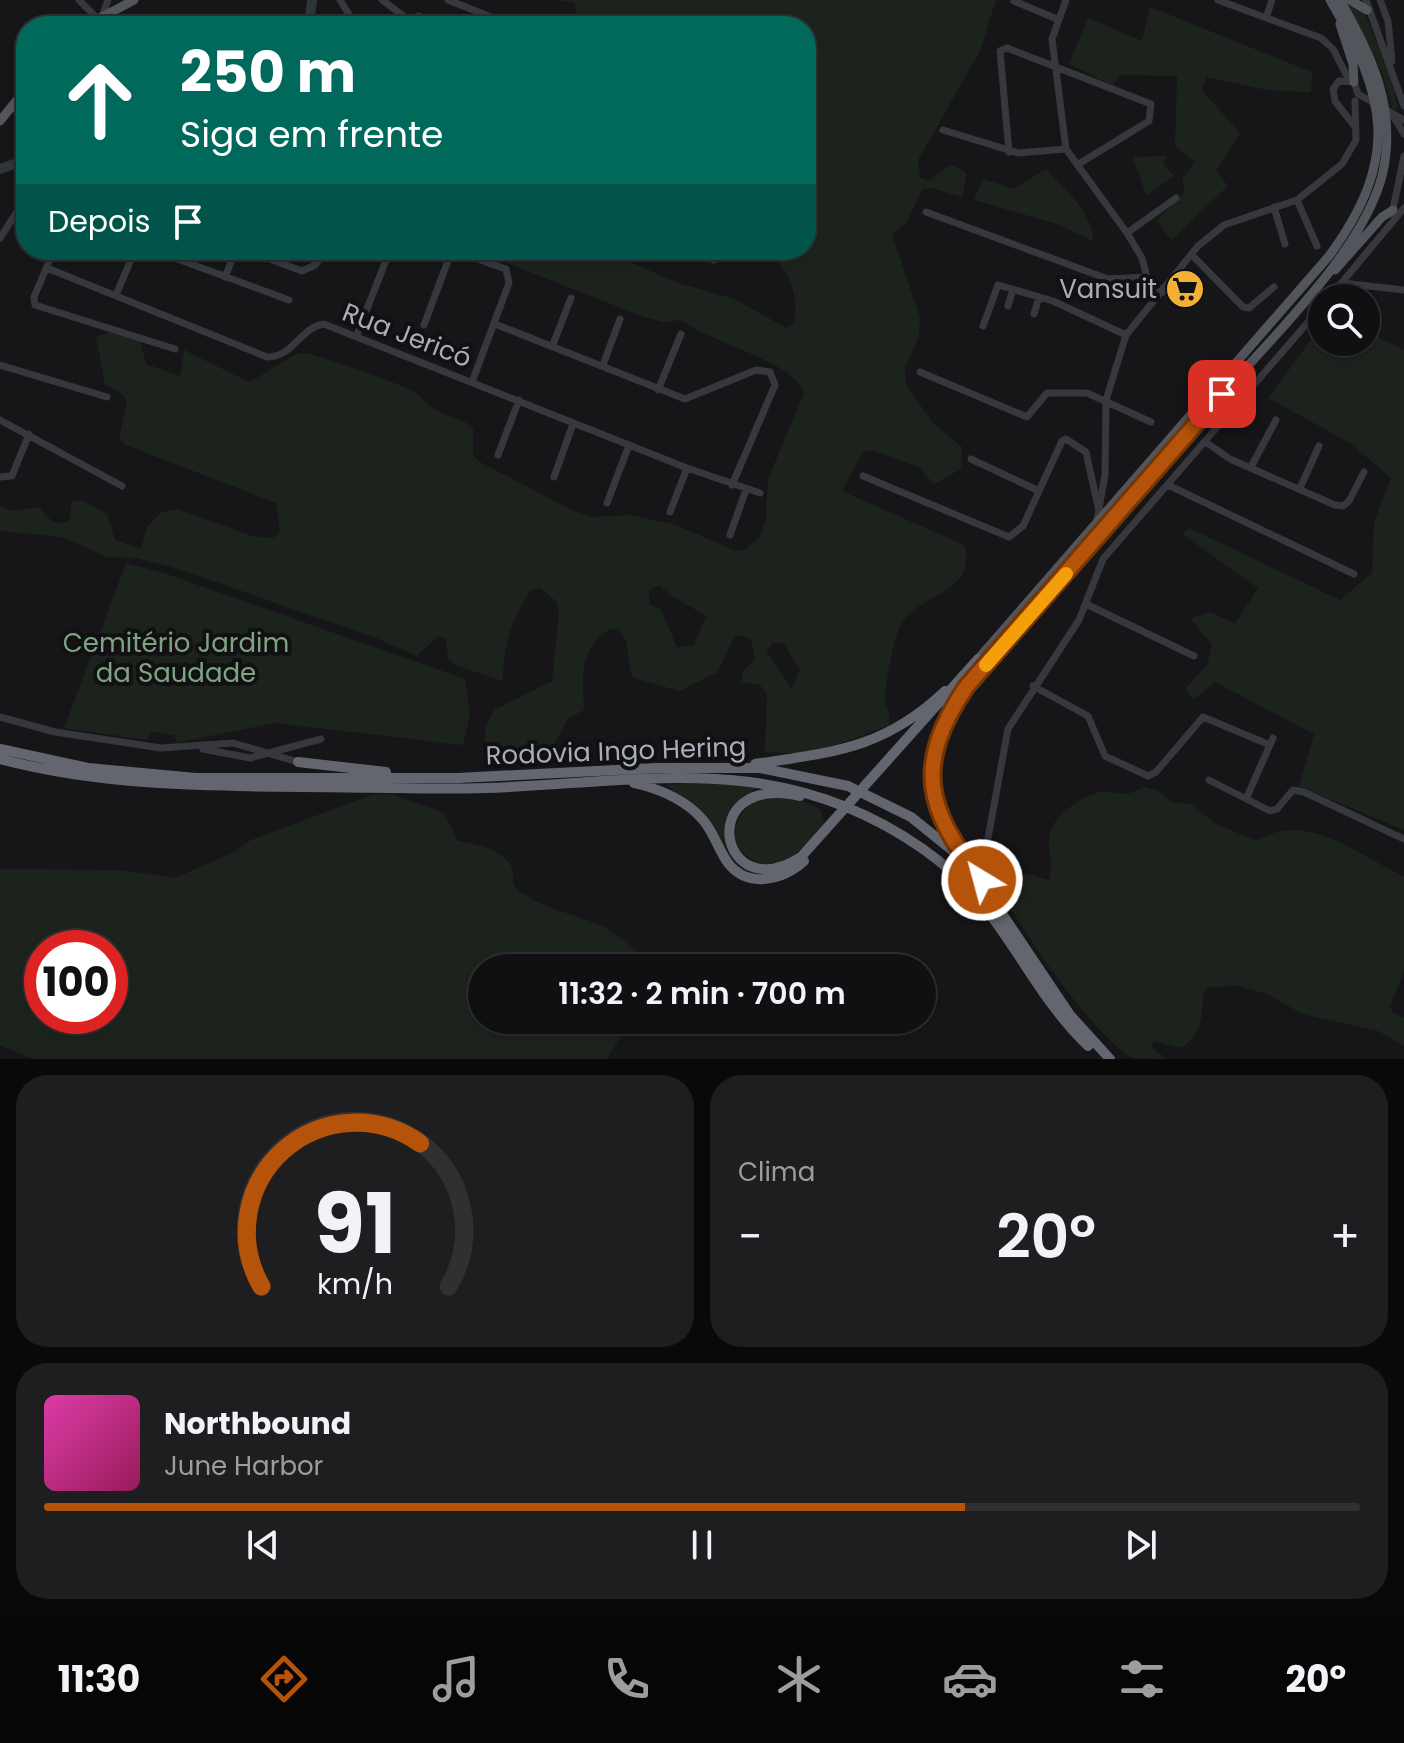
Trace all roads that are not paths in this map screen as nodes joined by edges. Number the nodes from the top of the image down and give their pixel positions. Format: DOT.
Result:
graph roads {
  1 [pos="134,0"];
  2 [pos="382,0"];
  3 [pos="448,0"];
  4 [pos="1066,0"];
  5 [pos="1218,0"];
  6 [pos="1272,0"];
  7 [pos="1380,0"];
  8 [pos="1014,1"];
  9 [pos="1359,2"];
  10 [pos="1335,3"];
  11 [pos="103,16"];
  12 [pos="407,16"];
  13 [pos="489,16"];
  14 [pos="1266,18"];
  15 [pos="1057,19"];
  16 [pos="1388,21"];
  17 [pos="1054,67"];
  18 [pos="1342,67"];
  19 [pos="1394,71"];
  20 [pos="1339,81"];
  21 [pos="1351,81"];
  22 [pos="1357,98"];
  23 [pos="16,101"];
  24 [pos="1403,104"];
  25 [pos="1339,105"];
  26 [pos="1397,116"];
  27 [pos="0,121"];
  28 [pos="943,130"];
  29 [pos="1357,130"];
  30 [pos="1382,133"];
  31 [pos="1404,134"];
  32 [pos="1066,149"];
  33 [pos="1009,152"];
  34 [pos="1404,156"];
  35 [pos="1077,165"];
  36 [pos="1402,168"];
  37 [pos="1404,180"];
  38 [pos="1176,198"];
  39 [pos="1297,200"];
  40 [pos="1404,206"];
  41 [pos="1274,207"];
  42 [pos="1393,210"];
  43 [pos="926,212"];
  44 [pos="16,213"];
  45 [pos="1388,228"];
  46 [pos="1127,233"];
  47 [pos="0,238"];
  48 [pos="1285,244"];
  49 [pos="1317,246"];
  50 [pos="1192,255"];
  51 [pos="50,260"];
  52 [pos="131,260"];
  53 [pos="180,260"];
  54 [pos="232,260"];
  55 [pos="277,260"];
  56 [pos="319,260"];
  57 [pos="386,260"];
  58 [pos="448,260"];
  59 [pos="480,260"];
  60 [pos="47,268"];
  61 [pos="225,277"];
  62 [pos="1147,277"];
  63 [pos="1342,283"];
  64 [pos="1317,284"];
  65 [pos="1320,284"];
  66 [pos="1274,287"];
  67 [pos="1013,289"];
  68 [pos="1403,289"];
  69 [pos="1163,292"];
  70 [pos="116,295"];
  71 [pos="1308,295"];
  72 [pos="1039,297"];
  73 [pos="571,298"];
  74 [pos="289,300"];
  75 [pos="1008,306"];
  76 [pos="1034,314"];
  77 [pos="620,319"];
  78 [pos="1308,323"];
  79 [pos="495,324"];
  80 [pos="424,325"];
  81 [pos="983,326"];
  82 [pos="681,334"];
  83 [pos="1126,335"];
  84 [pos="356,337"];
  85 [pos="552,347"];
  86 [pos="175,349"];
  87 [pos="0,365"];
  88 [pos="603,365"];
  89 [pos="920,372"];
  90 [pos="472,382"];
  91 [pos="658,390"];
  92 [pos="107,397"];
  93 [pos="519,400"];
  94 [pos="1106,400"];
  95 [pos="0,420"];
  96 [pos="1276,420"];
  97 [pos="1151,422"];
  98 [pos="573,424"];
  99 [pos="29,434"];
  100 [pos="1207,443"];
  101 [pos="629,445"];
  102 [pos="1319,446"];
  103 [pos="498,455"];
  104 [pos="971,459"];
  105 [pos="1251,467"];
  106 [pos="687,468"];
  107 [pos="1364,472"];
  108 [pos="863,476"];
  109 [pos="0,477"];
  110 [pos="554,477"];
  111 [pos="732,485"];
  112 [pos="1168,485"];
  113 [pos="122,486"];
  114 [pos="1300,488"];
  115 [pos="746,490"];
  116 [pos="1039,491"];
  117 [pos="760,493"];
  118 [pos="607,503"];
  119 [pos="1099,511"];
  120 [pos="670,512"];
  121 [pos="1096,526"];
  122 [pos="730,535"];
  123 [pos="1354,574"];
  124 [pos="1086,604"];
  125 [pos="1194,656"];
  126 [pos="978,659"];
  127 [pos="1033,686"];
  128 [pos="966,687"];
  129 [pos="0,717"];
  130 [pos="321,739"];
  131 [pos="298,743"];
  132 [pos="197,747"];
  133 [pos="0,749"];
  134 [pos="265,755"];
  135 [pos="0,760"];
  136 [pos="298,762"];
  137 [pos="732,768"];
  138 [pos="884,768"];
  139 [pos="420,778"];
  140 [pos="1209,780"];
  141 [pos="596,781"];
  142 [pos="1246,799"];
  143 [pos="839,802"];
  144 [pos="826,832"];
  145 [pos="1404,839"];
  146 [pos="986,849"];
  147 [pos="968,863"];
  148 [pos="1101,1059"];
  149 [pos="1110,1059"];
  1 -- 11 [label="main road"];
  2 -- 12 [label="street"];
  3 -- 13 [label="street"];
  4 -- 15 [label="street"];
  5 -- 14 [label="street"];
  6 -- 14 [label="street"];
  7 -- 16 [label="street"];
  8 -- 15 [label="street"];
  9 -- 16 [label="street"];
  9 -- 19 [label="street"];
  10 -- 21 [label="main road"];
  10 -- 30 [label="main road"];
  14 -- 18 [label="street"];
  15 -- 17 [label="street"];
  16 -- 19 [label="street"];
  17 -- 32 [label="street"];
  17 -- 33 [label="street"];
  17 -- 35 [label="street"];
  18 -- 20 [label="street"];
  18 -- 21 [label="street"];
  19 -- 24 [label="street"];
  20 -- 21 [label="street"];
  20 -- 25 [label="street"];
  21 -- 22 [label="street"];
  22 -- 25 [label="street"];
  22 -- 26 [label="street"];
  22 -- 29 [label="street"];
  23 -- 27 [label="main road"];
  24 -- 26 [label="street"];
  25 -- 29 [label="street"];
  26 -- 31 [label="street"];
  28 -- 33 [label="street"];
  29 -- 39 [label="street"];
  30 -- 64 [label="main road"];
  30 -- 121 [label="main road"];
  32 -- 33 [label="street"];
  32 -- 35 [label="street"];
  34 -- 36 [label="street"];
  35 -- 46 [label="street"];
  36 -- 37 [label="street"];
  36 -- 42 [label="street"];
  38 -- 46 [label="street"];
  39 -- 41 [label="street"];
  39 -- 49 [label="street"];
  40 -- 42 [label="street"];
  40 -- 45 [label="street"];
  41 -- 48 [label="street"];
  41 -- 50 [label="street"];
  42 -- 45 [label="street"];
  42 -- 65 [label="main road"];
  43 -- 62 [label="street"];
  44 -- 47 [label="street"];
  45 -- 63 [label="street"];
  46 -- 62 [label="street"];
  50 -- 66 [label="street"];
  50 -- 69 [label="street"];
  51 -- 60 [label="street"];
  52 -- 70 [label="street"];
  53 -- 61 [label="street"];
  54 -- 61 [label="street"];
  55 -- 56 [label="street"];
  57 -- 84 [label="street"];
  58 -- 80 [label="street"];
  59 -- 79 [label="street"];
  60 -- 70 [label="street, Rua Jericó"];
  60 -- 86 [label="street"];
  61 -- 74 [label="street"];
  62 -- 69 [label="street"];
  63 -- 68 [label="street"];
  67 -- 72 [label="street"];
  67 -- 75 [label="street"];
  67 -- 81 [label="street"];
  69 -- 83 [label="street"];
  70 -- 84 [label="street, Rua Jericó"];
  71 -- 128 [label="main road"];
  72 -- 76 [label="street"];
  72 -- 83 [label="street"];
  73 -- 85 [label="street"];
  77 -- 88 [label="street"];
  78 -- 100 [label="street"];
  79 -- 85 [label="street"];
  79 -- 90 [label="street"];
  82 -- 91 [label="street"];
  83 -- 94 [label="street"];
  84 -- 90 [label="street, Rua Jericó"];
  85 -- 88 [label="street"];
  87 -- 92 [label="street"];
  88 -- 91 [label="street"];
  89 -- 94 [label="street"];
  90 -- 93 [label="street, Rua Jericó"];
  91 -- 111 [label="street"];
  93 -- 98 [label="street, Rua Jericó"];
  93 -- 103 [label="street"];
  94 -- 97 [label="street"];
  94 -- 119 [label="street"];
  95 -- 99 [label="street"];
  96 -- 105 [label="street"];
  98 -- 101 [label="street, Rua Jericó"];
  98 -- 110 [label="street"];
  99 -- 109 [label="street"];
  99 -- 113 [label="street"];
  100 -- 105 [label="street"];
  100 -- 112 [label="street"];
  101 -- 106 [label="street, Rua Jericó"];
  101 -- 118 [label="street"];
  102 -- 114 [label="street"];
  104 -- 116 [label="street"];
  105 -- 114 [label="street"];
  106 -- 111 [label="street, Rua Jericó"];
  106 -- 120 [label="street"];
  107 -- 114 [label="street"];
  108 -- 116 [label="street"];
  111 -- 115 [label="street, Rua Jericó"];
  112 -- 123 [label="street"];
  112 -- 124 [label="street"];
  115 -- 117 [label="street, Rua Jericó"];
  115 -- 122 [label="street"];
  116 -- 119 [label="street"];
  119 -- 121 [label="street"];
  121 -- 126 [label="main road"];
  124 -- 125 [label="street"];
  124 -- 127 [label="street"];
  126 -- 137 [label="highway"];
  126 -- 138 [label="highway"];
  127 -- 142 [label="street"];
  127 -- 146 [label="street"];
  128 -- 138 [label="highway"];
  128 -- 147 [label="highway"];
  129 -- 132 [label="street"];
  130 -- 131 [label="street"];
  131 -- 134 [label="street"];
  131 -- 136 [label="street"];
  132 -- 134 [label="street"];
  132 -- 134 [label="street"];
  133 -- 139 [label="highway, Rodovia Ingo Hering"];
  134 -- 136 [label="street"];
  135 -- 141 [label="highway, Rodovia Ingo Hering"];
  136 -- 139 [label="highway"];
  137 -- 139 [label="highway, Rodovia Ingo Hering"];
  137 -- 147 [label="highway, Rodovia Ingo Hering"];
  138 -- 144 [label="highway"];
  140 -- 142 [label="street"];
  141 -- 143 [label="highway, Rodovia Ingo Hering"];
  141 -- 144 [label="highway"];
  142 -- 145 [label="street"];
  143 -- 144 [label="highway"];
  143 -- 148 [label="highway, Rodovia Ingo Hering"];
  147 -- 149 [label="highway, Rodovia Ingo Hering"];
}
